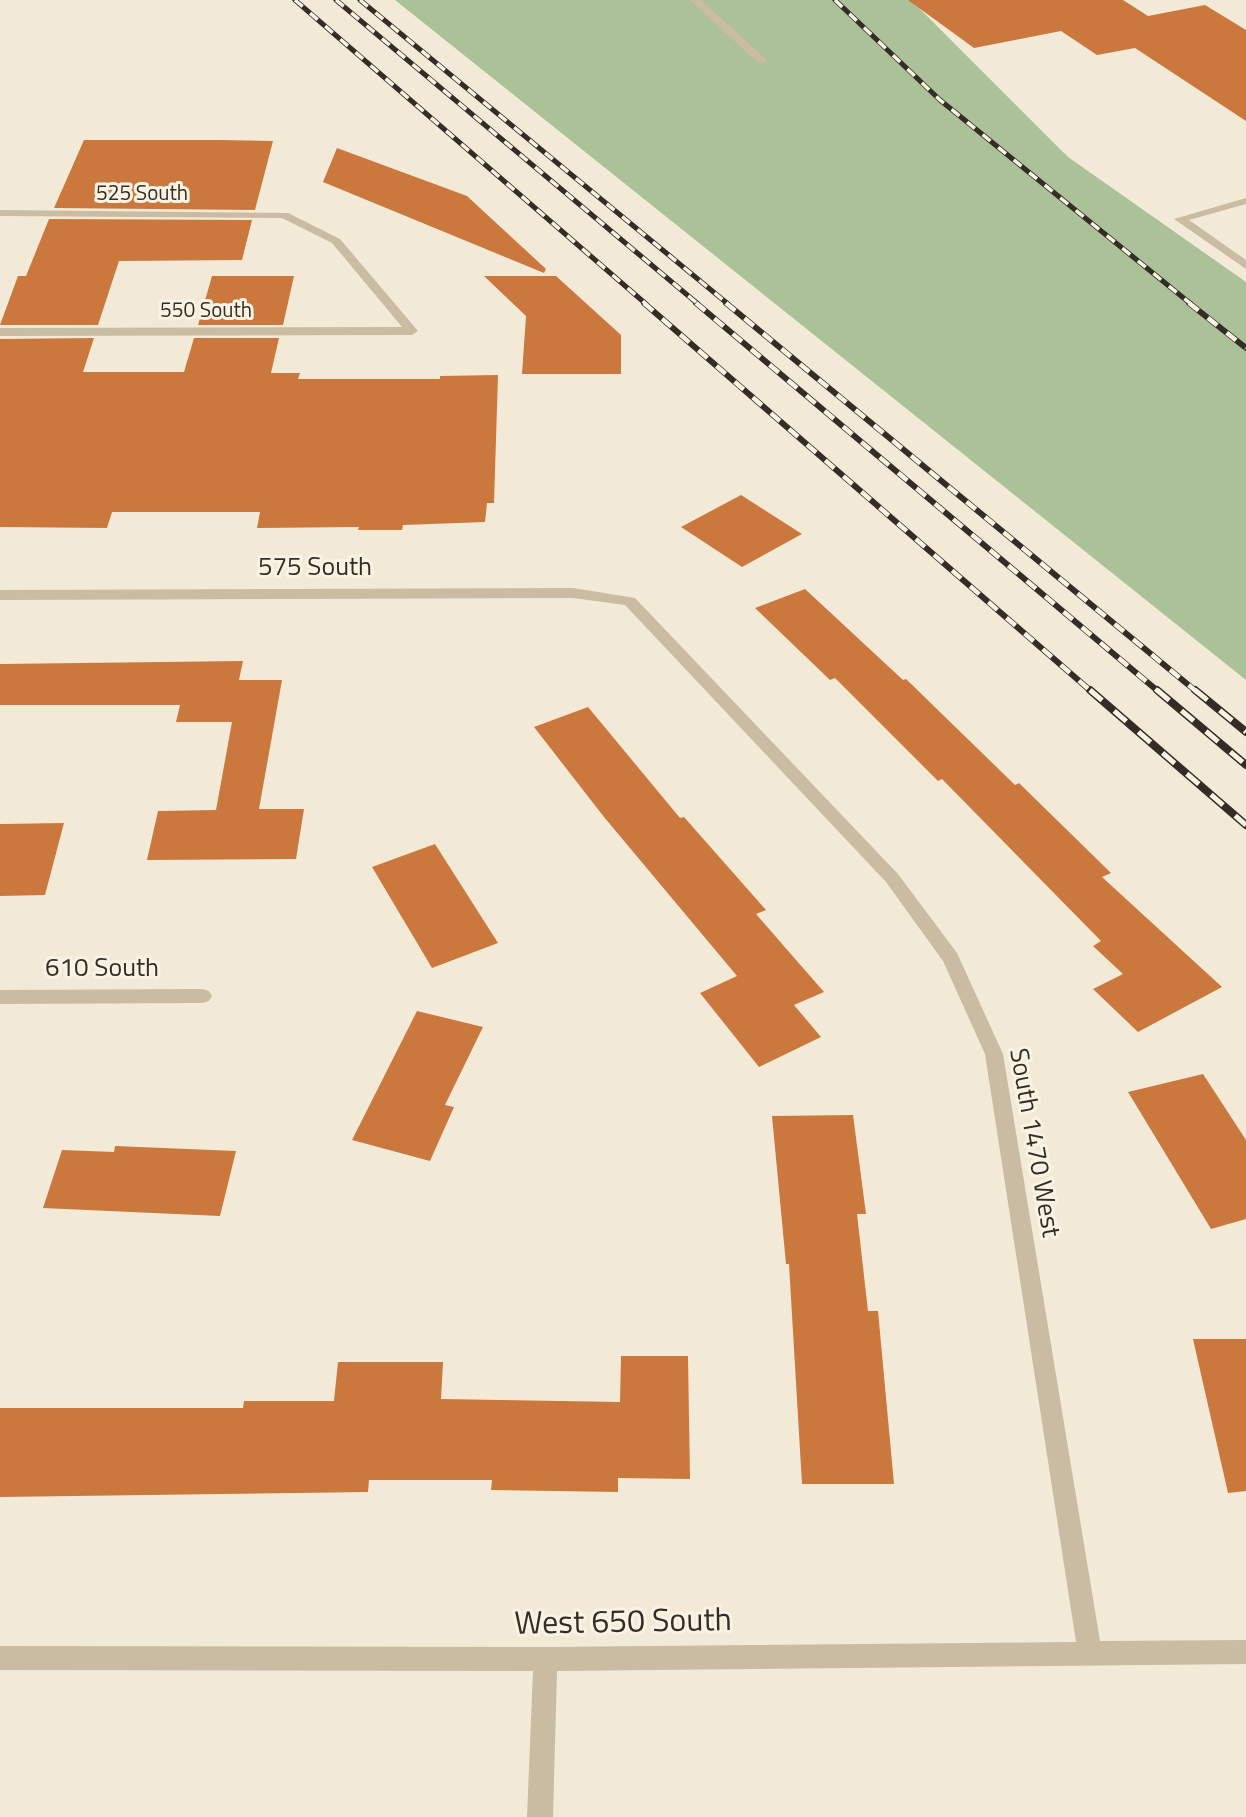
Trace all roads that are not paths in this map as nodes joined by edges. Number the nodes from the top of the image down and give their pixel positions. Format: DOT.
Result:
graph roads {
  1 [pos="695,0"];
  2 [pos="762,61"];
  3 [pos="1246,201"];
  4 [pos="0,213"];
  5 [pos="1246,265"];
  6 [pos="412,331"];
  7 [pos="0,332"];
  8 [pos="0,595"];
  9 [pos="630,601"];
  10 [pos="204,996"];
  11 [pos="0,997"];
  12 [pos="1090,1651"];
  13 [pos="1246,1651"];
  14 [pos="0,1658"];
  15 [pos="545,1659"];
  16 [pos="540,1817"];
  1 -- 2 [label="street"];
  3 -- 5 [label="street"];
  4 -- 6 [label="street, 525 South"];
  6 -- 7 [label="street, 550 South"];
  8 -- 9 [label="street, 575 South"];
  9 -- 12 [label="street, South 1470 West"];
  10 -- 11 [label="street, 610 South"];
  12 -- 13 [label="street, West 650 South"];
  12 -- 15 [label="street, West 650 South"];
  14 -- 15 [label="street, West 650 South"];
  15 -- 16 [label="street"];
}
